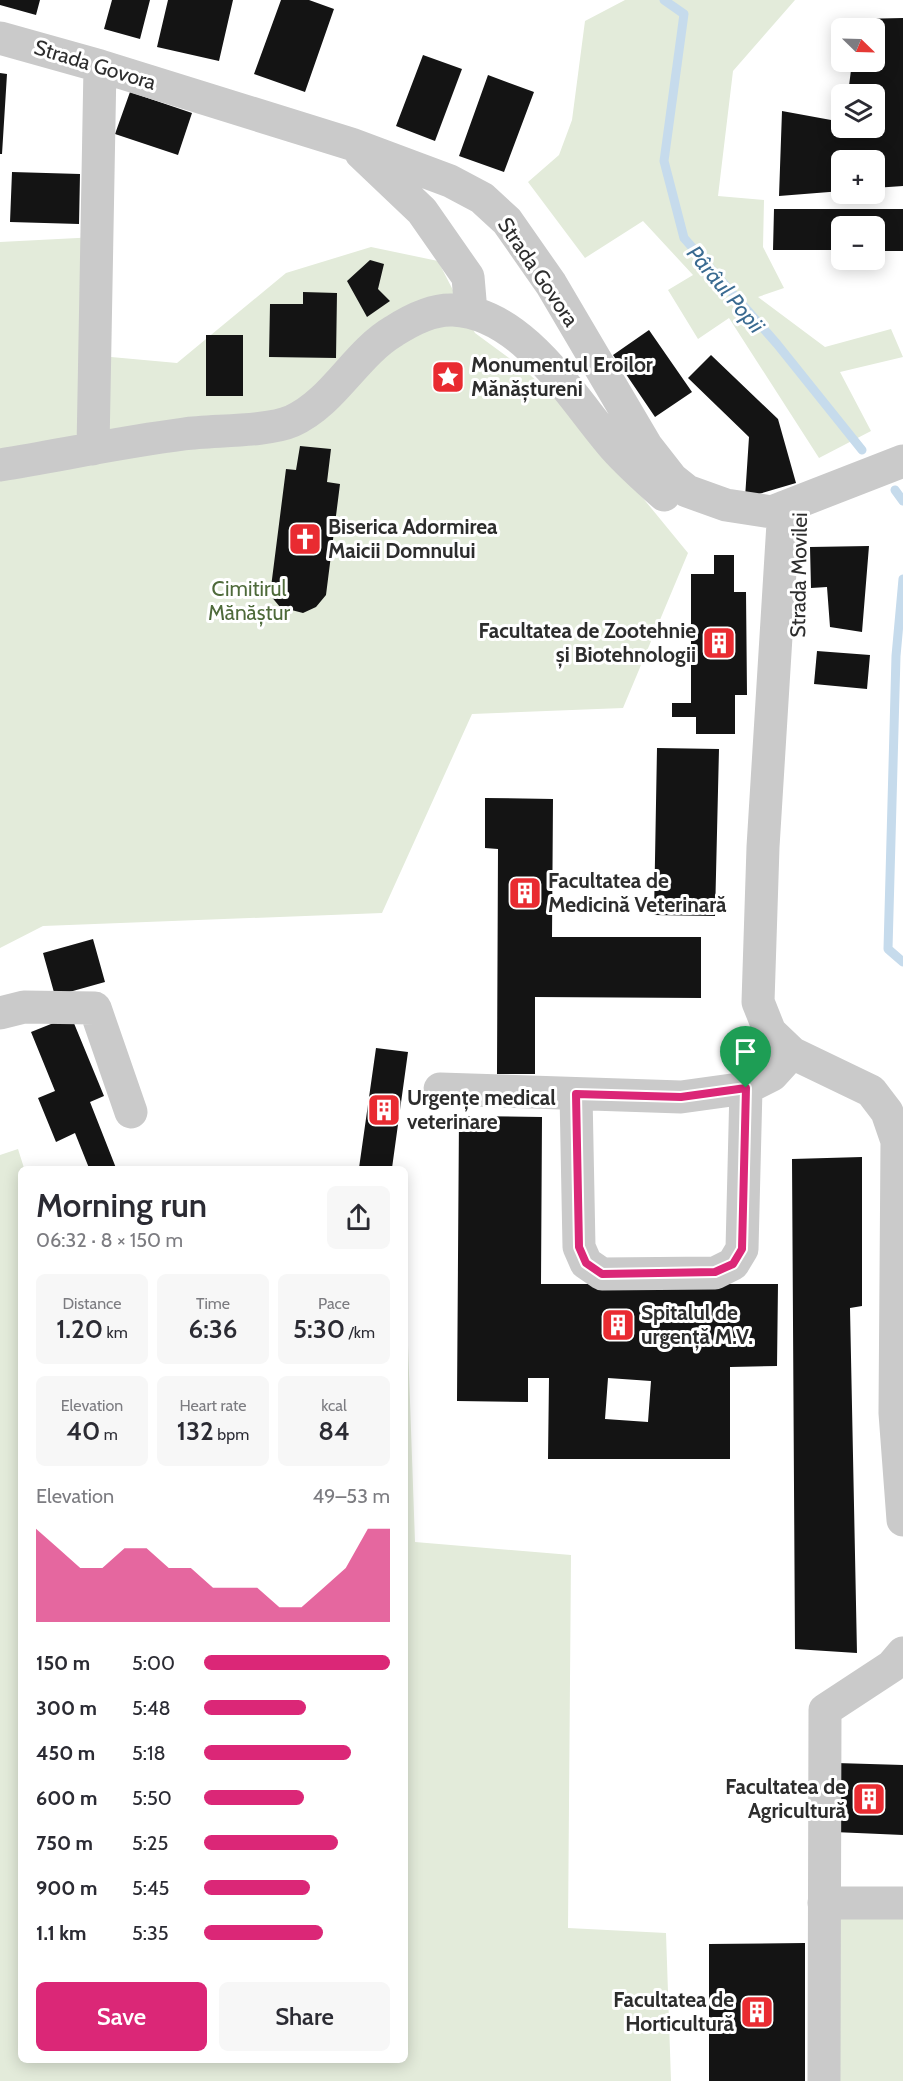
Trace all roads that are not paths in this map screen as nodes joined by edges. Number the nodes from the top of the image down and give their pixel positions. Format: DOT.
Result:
graph roads {
  1 [pos="0,38"];
  2 [pos="100,66"];
  3 [pos="351,144"];
  4 [pos="471,312"];
  5 [pos="93,449"];
  6 [pos="903,460"];
  7 [pos="0,465"];
  8 [pos="779,506"];
  9 [pos="798,649"];
  10 [pos="0,1013"];
  11 [pos="792,1053"];
  12 [pos="746,1088"];
  13 [pos="440,1089"];
  14 [pos="576,1094"];
  15 [pos="131,1112"];
  16 [pos="903,1520"];
  17 [pos="903,1536"];
  18 [pos="903,1653"];
  19 [pos="824,1903"];
  20 [pos="903,1903"];
  21 [pos="824,2081"];
  1 -- 2 [label="street, Strada Govora"];
  2 -- 3 [label="street, Strada Govora"];
  2 -- 5 [label="street"];
  3 -- 4 [label="street"];
  3 -- 8 [label="street, Strada Govora"];
  4 -- 5 [label="street"];
  4 -- 8 [label="street"];
  5 -- 7 [label="street"];
  6 -- 8 [label="street"];
  8 -- 9 [label="street, Strada Movilei"];
  8 -- 11 [label="street"];
  10 -- 15 [label="street"];
  11 -- 12 [label="street"];
  11 -- 16 [label="street"];
  12 -- 14 [label="street"];
  12 -- 14 [label="street"];
  13 -- 14 [label="street"];
  16 -- 17 [label="street"];
  18 -- 19 [label="street"];
  19 -- 20 [label="street"];
  19 -- 21 [label="street"];
}
